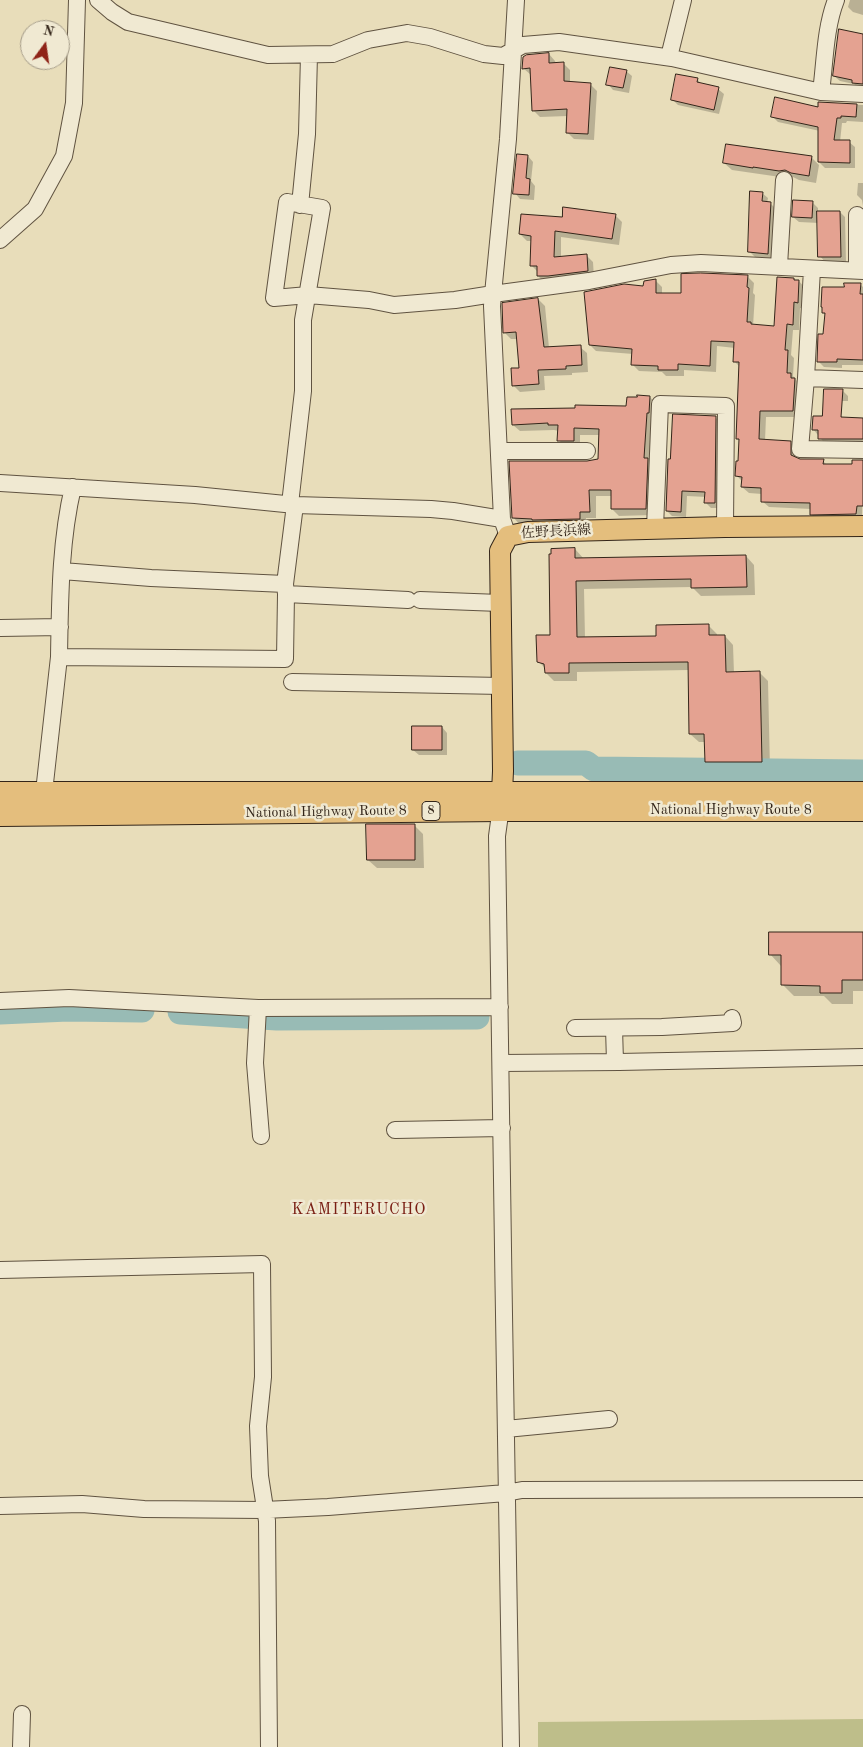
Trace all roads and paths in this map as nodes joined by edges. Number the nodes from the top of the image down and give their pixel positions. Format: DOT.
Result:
graph roads {
  1 [pos="77,0"];
  2 [pos="98,0"];
  3 [pos="516,0"];
  4 [pos="683,0"];
  5 [pos="836,0"];
  6 [pos="513,50"];
  7 [pos="309,55"];
  8 [pos="669,57"];
  9 [pos="821,92"];
  10 [pos="863,94"];
  11 [pos="784,180"];
  12 [pos="300,205"];
  13 [pos="857,215"];
  14 [pos="0,240"];
  15 [pos="780,266"];
  16 [pos="812,269"];
  17 [pos="860,270"];
  18 [pos="493,294"];
  19 [pos="308,295"];
  20 [pos="806,378"];
  21 [pos="863,380"];
  22 [pos="863,450"];
  23 [pos="500,451"];
  24 [pos="588,451"];
  25 [pos="0,483"];
  26 [pos="73,487"];
  27 [pos="293,505"];
  28 [pos="863,526"];
  29 [pos="505,527"];
  30 [pos="725,527"];
  31 [pos="655,528"];
  32 [pos="62,571"];
  33 [pos="285,589"];
  34 [pos="500,603"];
  35 [pos="60,627"];
  36 [pos="0,628"];
  37 [pos="60,657"];
  38 [pos="292,682"];
  39 [pos="502,686"];
  40 [pos="44,792"];
  41 [pos="0,793"];
  42 [pos="863,793"];
  43 [pos="502,801"];
  44 [pos="863,810"];
  45 [pos="0,815"];
  46 [pos="0,1001"];
  47 [pos="500,1007"];
  48 [pos="258,1008"];
  49 [pos="732,1018"];
  50 [pos="575,1028"];
  51 [pos="614,1028"];
  52 [pos="863,1057"];
  53 [pos="616,1062"];
  54 [pos="500,1063"];
  55 [pos="502,1128"];
  56 [pos="395,1130"];
  57 [pos="261,1136"];
  58 [pos="0,1270"];
  59 [pos="609,1419"];
  60 [pos="506,1429"];
  61 [pos="863,1489"];
  62 [pos="506,1493"];
  63 [pos="0,1506"];
  64 [pos="264,1510"];
  65 [pos="22,1714"];
  66 [pos="21,1747"];
  67 [pos="269,1747"];
  68 [pos="511,1747"];
  1 -- 14 [label="street"];
  2 -- 7 [label="street"];
  3 -- 6 [label="street"];
  4 -- 8 [label="street"];
  5 -- 9 [label="street"];
  6 -- 7 [label="street"];
  6 -- 8 [label="street"];
  6 -- 18 [label="street"];
  7 -- 12 [label="street"];
  8 -- 9 [label="street"];
  9 -- 10 [label="street"];
  11 -- 15 [label="street"];
  12 -- 19 [label="street"];
  12 -- 19 [label="street"];
  13 -- 17 [label="street"];
  15 -- 16 [label="street"];
  15 -- 18 [label="street"];
  16 -- 17 [label="street"];
  16 -- 20 [label="street"];
  18 -- 19 [label="street"];
  18 -- 23 [label="street"];
  19 -- 27 [label="street"];
  20 -- 21 [label="street"];
  20 -- 22 [label="street"];
  23 -- 24 [label="street"];
  23 -- 29 [label="street"];
  25 -- 26 [label="street"];
  26 -- 27 [label="street"];
  26 -- 32 [label="street"];
  27 -- 29 [label="street"];
  27 -- 33 [label="street"];
  28 -- 30 [label="main road, 佐野長浜線"];
  29 -- 31 [label="main road, 佐野長浜線"];
  29 -- 34 [label="main road, 佐野長浜線"];
  30 -- 31 [label="main road, 佐野長浜線"];
  30 -- 31 [label="street"];
  32 -- 33 [label="street"];
  32 -- 35 [label="street"];
  33 -- 34 [label="street"];
  33 -- 37 [label="street"];
  34 -- 39 [label="main road, 佐野長浜線"];
  35 -- 36 [label="street"];
  35 -- 37 [label="street"];
  37 -- 40 [label="street"];
  38 -- 39 [label="street"];
  39 -- 43 [label="main road, 佐野長浜線"];
  40 -- 41 [label="highway, National Highway Route 8 / 8"];
  40 -- 43 [label="highway, National Highway Route 8 / 8"];
  42 -- 43 [label="highway, National Highway Route 8 / 8"];
  43 -- 44 [label="highway, National Highway Route 8 / 8"];
  43 -- 45 [label="highway, National Highway Route 8 / 8"];
  43 -- 47 [label="street"];
  46 -- 48 [label="street"];
  47 -- 48 [label="street"];
  47 -- 54 [label="street"];
  48 -- 57 [label="street"];
  49 -- 51 [label="street"];
  50 -- 51 [label="street"];
  51 -- 53 [label="street"];
  52 -- 53 [label="street"];
  53 -- 54 [label="street"];
  54 -- 55 [label="street"];
  55 -- 56 [label="street"];
  55 -- 60 [label="street"];
  58 -- 64 [label="street"];
  59 -- 60 [label="street"];
  60 -- 62 [label="street"];
  61 -- 62 [label="street"];
  62 -- 64 [label="street"];
  62 -- 68 [label="street"];
  63 -- 64 [label="street"];
  64 -- 67 [label="street"];
  65 -- 66 [label="street"];
}
